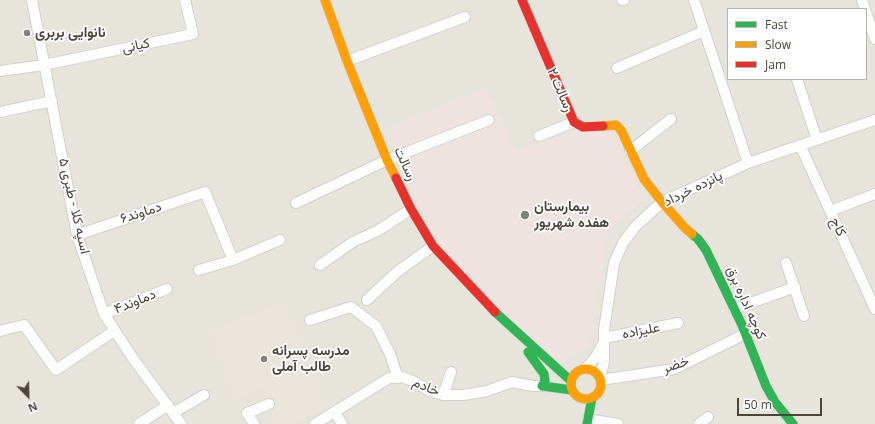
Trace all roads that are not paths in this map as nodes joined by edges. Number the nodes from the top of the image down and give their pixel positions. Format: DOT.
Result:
graph roads {
  1 [pos="32,0"];
  2 [pos="185,0"];
  3 [pos="326,0"];
  4 [pos="522,0"];
  5 [pos="694,0"];
  6 [pos="867,15"];
  7 [pos="465,17"];
  8 [pos="704,31"];
  9 [pos="875,39"];
  10 [pos="348,61"];
  11 [pos="44,65"];
  12 [pos="617,68"];
  13 [pos="0,71"];
  14 [pos="797,80"];
  15 [pos="52,101"];
  16 [pos="0,112"];
  17 [pos="671,119"];
  18 [pos="489,120"];
  19 [pos="875,120"];
  20 [pos="574,122"];
  21 [pos="539,136"];
  22 [pos="817,140"];
  23 [pos="800,146"];
  24 [pos="630,151"];
  25 [pos="387,160"];
  26 [pos="748,163"];
  27 [pos="875,194"];
  28 [pos="296,202"];
  29 [pos="662,202"];
  30 [pos="411,209"];
  31 [pos="830,211"];
  32 [pos="78,235"];
  33 [pos="280,240"];
  34 [pos="433,246"];
  35 [pos="233,260"];
  36 [pos="786,263"];
  37 [pos="320,265"];
  38 [pos="200,270"];
  39 [pos="795,287"];
  40 [pos="167,289"];
  41 [pos="367,300"];
  42 [pos="734,309"];
  43 [pos="875,309"];
  44 [pos="104,314"];
  45 [pos="499,316"];
  46 [pos="804,316"];
  47 [pos="310,320"];
  48 [pos="678,323"];
  49 [pos="0,331"];
  50 [pos="114,331"];
  51 [pos="745,334"];
  52 [pos="604,341"];
  53 [pos="586,368"];
  54 [pos="451,372"];
  55 [pos="398,378"];
  56 [pos="601,379"];
  57 [pos="571,385"];
  58 [pos="542,386"];
  59 [pos="204,395"];
  60 [pos="443,395"];
  61 [pos="592,398"];
  62 [pos="269,404"];
  63 [pos="171,409"];
  64 [pos="335,412"];
  65 [pos="708,417"];
  66 [pos="587,421"];
  67 [pos="139,424"];
  68 [pos="181,424"];
  69 [pos="254,424"];
  70 [pos="314,424"];
  71 [pos="342,424"];
  72 [pos="618,424"];
  73 [pos="699,424"];
  74 [pos="792,424"];
  1 -- 11 [label="street, اسپه کلا - طبری ۵"];
  2 -- 11 [label="street, کیانی"];
  3 -- 10 [label="main road, رسالت"];
  4 -- 20 [label="main road, رسالت ۲"];
  5 -- 8 [label="street"];
  6 -- 9 [label="street"];
  7 -- 10 [label="street"];
  8 -- 12 [label="street"];
  8 -- 26 [label="street"];
  10 -- 25 [label="main road, رسالت"];
  11 -- 13 [label="street"];
  11 -- 15 [label="street, اسپه کلا - طبری ۵"];
  14 -- 22 [label="street"];
  15 -- 16 [label="street"];
  15 -- 32 [label="street, اسپه کلا - طبری ۵"];
  17 -- 24 [label="street"];
  18 -- 25 [label="street"];
  19 -- 22 [label="street, پانزده خرداد"];
  20 -- 21 [label="street"];
  20 -- 24 [label="main road, رسالت ۲"];
  22 -- 23 [label="street, پانزده خرداد"];
  23 -- 26 [label="street, پانزده خرداد"];
  23 -- 31 [label="street, کاج"];
  24 -- 29 [label="main road, رسالت ۲"];
  25 -- 28 [label="street"];
  25 -- 30 [label="main road, رسالت"];
  26 -- 29 [label="street, پانزده خرداد"];
  27 -- 31 [label="street"];
  29 -- 42 [label="main road, کوچه اداره برق"];
  29 -- 52 [label="street, پانزده خرداد"];
  30 -- 34 [label="main road, رسالت"];
  30 -- 37 [label="street"];
  31 -- 43 [label="street, کاج"];
  32 -- 35 [label="street, دماوند۶"];
  32 -- 44 [label="street, اسپه کلا - طبری ۵"];
  33 -- 35 [label="street"];
  34 -- 41 [label="street"];
  34 -- 45 [label="main road, رسالت"];
  35 -- 38 [label="street"];
  36 -- 39 [label="street"];
  39 -- 42 [label="street"];
  39 -- 46 [label="street"];
  40 -- 44 [label="street, دماوند۴"];
  42 -- 51 [label="main road, کوچه اداره برق"];
  44 -- 50 [label="street, اسپه کلا - طبری ۵"];
  45 -- 57 [label="main road, رسالت"];
  45 -- 58 [label="main road, رسالت"];
  47 -- 55 [label="street"];
  48 -- 52 [label="street, علیزاده"];
  49 -- 50 [label="street"];
  50 -- 63 [label="street, اسپه کلا - طبری ۵"];
  51 -- 56 [label="street, خضر"];
  51 -- 74 [label="main road, کوچه اداره برق"];
  52 -- 53 [label="street, پانزده خرداد"];
  52 -- 56 [label="street, پانزده خرداد"];
  53 -- 56 [label="main road"];
  53 -- 57 [label="main road"];
  54 -- 60 [label="street"];
  55 -- 60 [label="street, خادم"];
  55 -- 64 [label="street, خادم"];
  56 -- 61 [label="main road"];
  57 -- 58 [label="main road, خادم"];
  57 -- 61 [label="main road"];
  58 -- 60 [label="street, خادم"];
  59 -- 63 [label="street"];
  61 -- 66 [label="main road"];
  62 -- 69 [label="street"];
  63 -- 67 [label="street"];
  63 -- 68 [label="street, اسپه کلا - طبری ۵"];
  64 -- 70 [label="street, خادم"];
  64 -- 71 [label="street"];
  65 -- 73 [label="street"];
  66 -- 72 [label="street"];
}
